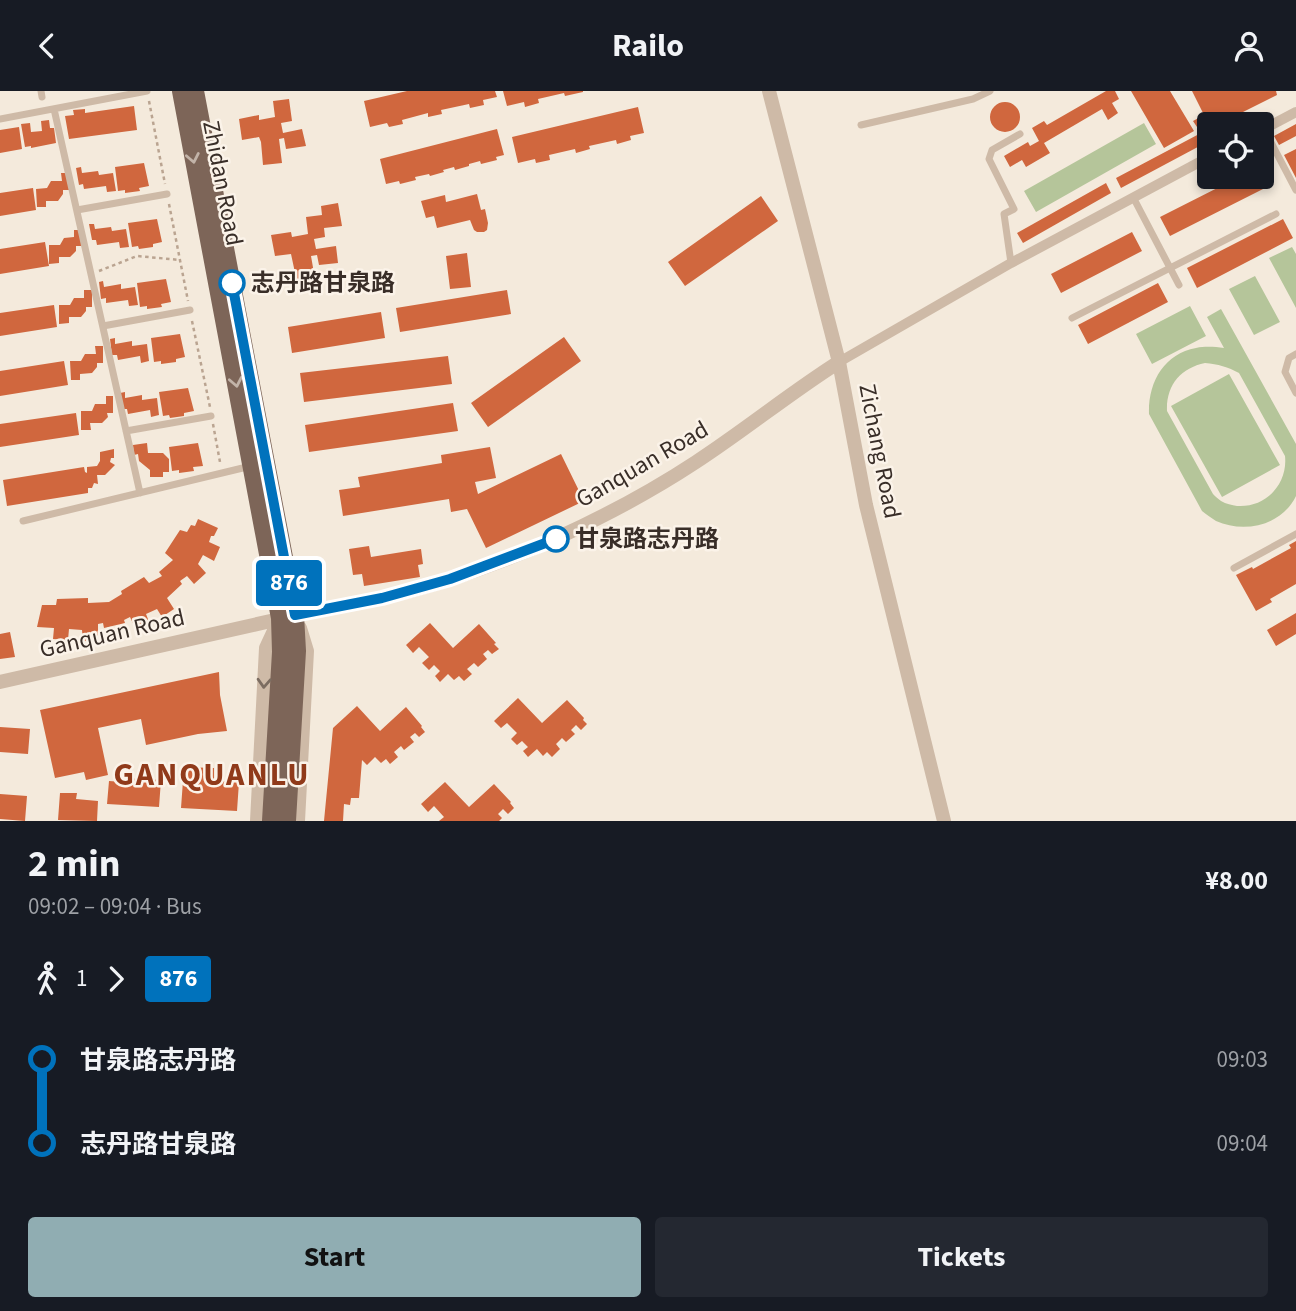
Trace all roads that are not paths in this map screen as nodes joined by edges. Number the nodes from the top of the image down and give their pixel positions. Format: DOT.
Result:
graph roads {
  1 [pos="147,91"];
  2 [pos="181,91"];
  3 [pos="195,91"];
  4 [pos="769,91"];
  5 [pos="990,91"];
  6 [pos="54,109"];
  7 [pos="1296,112"];
  8 [pos="0,119"];
  9 [pos="1274,123"];
  10 [pos="860,125"];
  11 [pos="1020,134"];
  12 [pos="1274,149"];
  13 [pos="1197,163"];
  14 [pos="1296,190"];
  15 [pos="167,194"];
  16 [pos="1133,197"];
  17 [pos="77,210"];
  18 [pos="1276,214"];
  19 [pos="1011,263"];
  20 [pos="1170,268"];
  21 [pos="1179,285"];
  22 [pos="190,310"];
  23 [pos="1072,318"];
  24 [pos="103,326"];
  25 [pos="1296,354"];
  26 [pos="839,362"];
  27 [pos="1296,393"];
  28 [pos="211,416"];
  29 [pos="126,431"];
  30 [pos="252,466"];
  31 [pos="140,493"];
  32 [pos="23,521"];
  33 [pos="1296,534"];
  34 [pos="1234,568"];
  35 [pos="288,617"];
  36 [pos="0,682"];
  37 [pos="257,821"];
  38 [pos="271,821"];
  39 [pos="287,821"];
  40 [pos="298,821"];
  41 [pos="944,821"];
  1 -- 6 [label="lane"];
  2 -- 30 [label="main road, Zhidan Road, one-way"];
  3 -- 35 [label="main road, Zhidan Road"];
  4 -- 26 [label="street, Zichang Road"];
  5 -- 10 [label="lane"];
  6 -- 8 [label="lane"];
  6 -- 17 [label="lane"];
  7 -- 9 [label="street"];
  11 -- 19 [label="lane"];
  12 -- 14 [label="lane"];
  13 -- 16 [label="street, Ganquan Road"];
  15 -- 17 [label="lane"];
  16 -- 19 [label="street, Ganquan Road"];
  16 -- 20 [label="lane"];
  17 -- 24 [label="lane"];
  18 -- 20 [label="lane"];
  19 -- 26 [label="street, Ganquan Road"];
  20 -- 21 [label="lane"];
  20 -- 23 [label="lane"];
  22 -- 24 [label="lane"];
  24 -- 29 [label="lane"];
  25 -- 27 [label="lane"];
  26 -- 35 [label="street, Ganquan Road"];
  26 -- 41 [label="street, Zichang Road"];
  28 -- 29 [label="lane"];
  29 -- 31 [label="lane"];
  30 -- 31 [label="lane"];
  30 -- 35 [label="main road, Zhidan Road"];
  31 -- 32 [label="lane"];
  33 -- 34 [label="lane"];
  35 -- 36 [label="street, Ganquan Road"];
  35 -- 37 [label="street, one-way"];
  35 -- 38 [label="main road"];
  35 -- 39 [label="main road"];
  35 -- 40 [label="street, Zhidan Road"];
}
